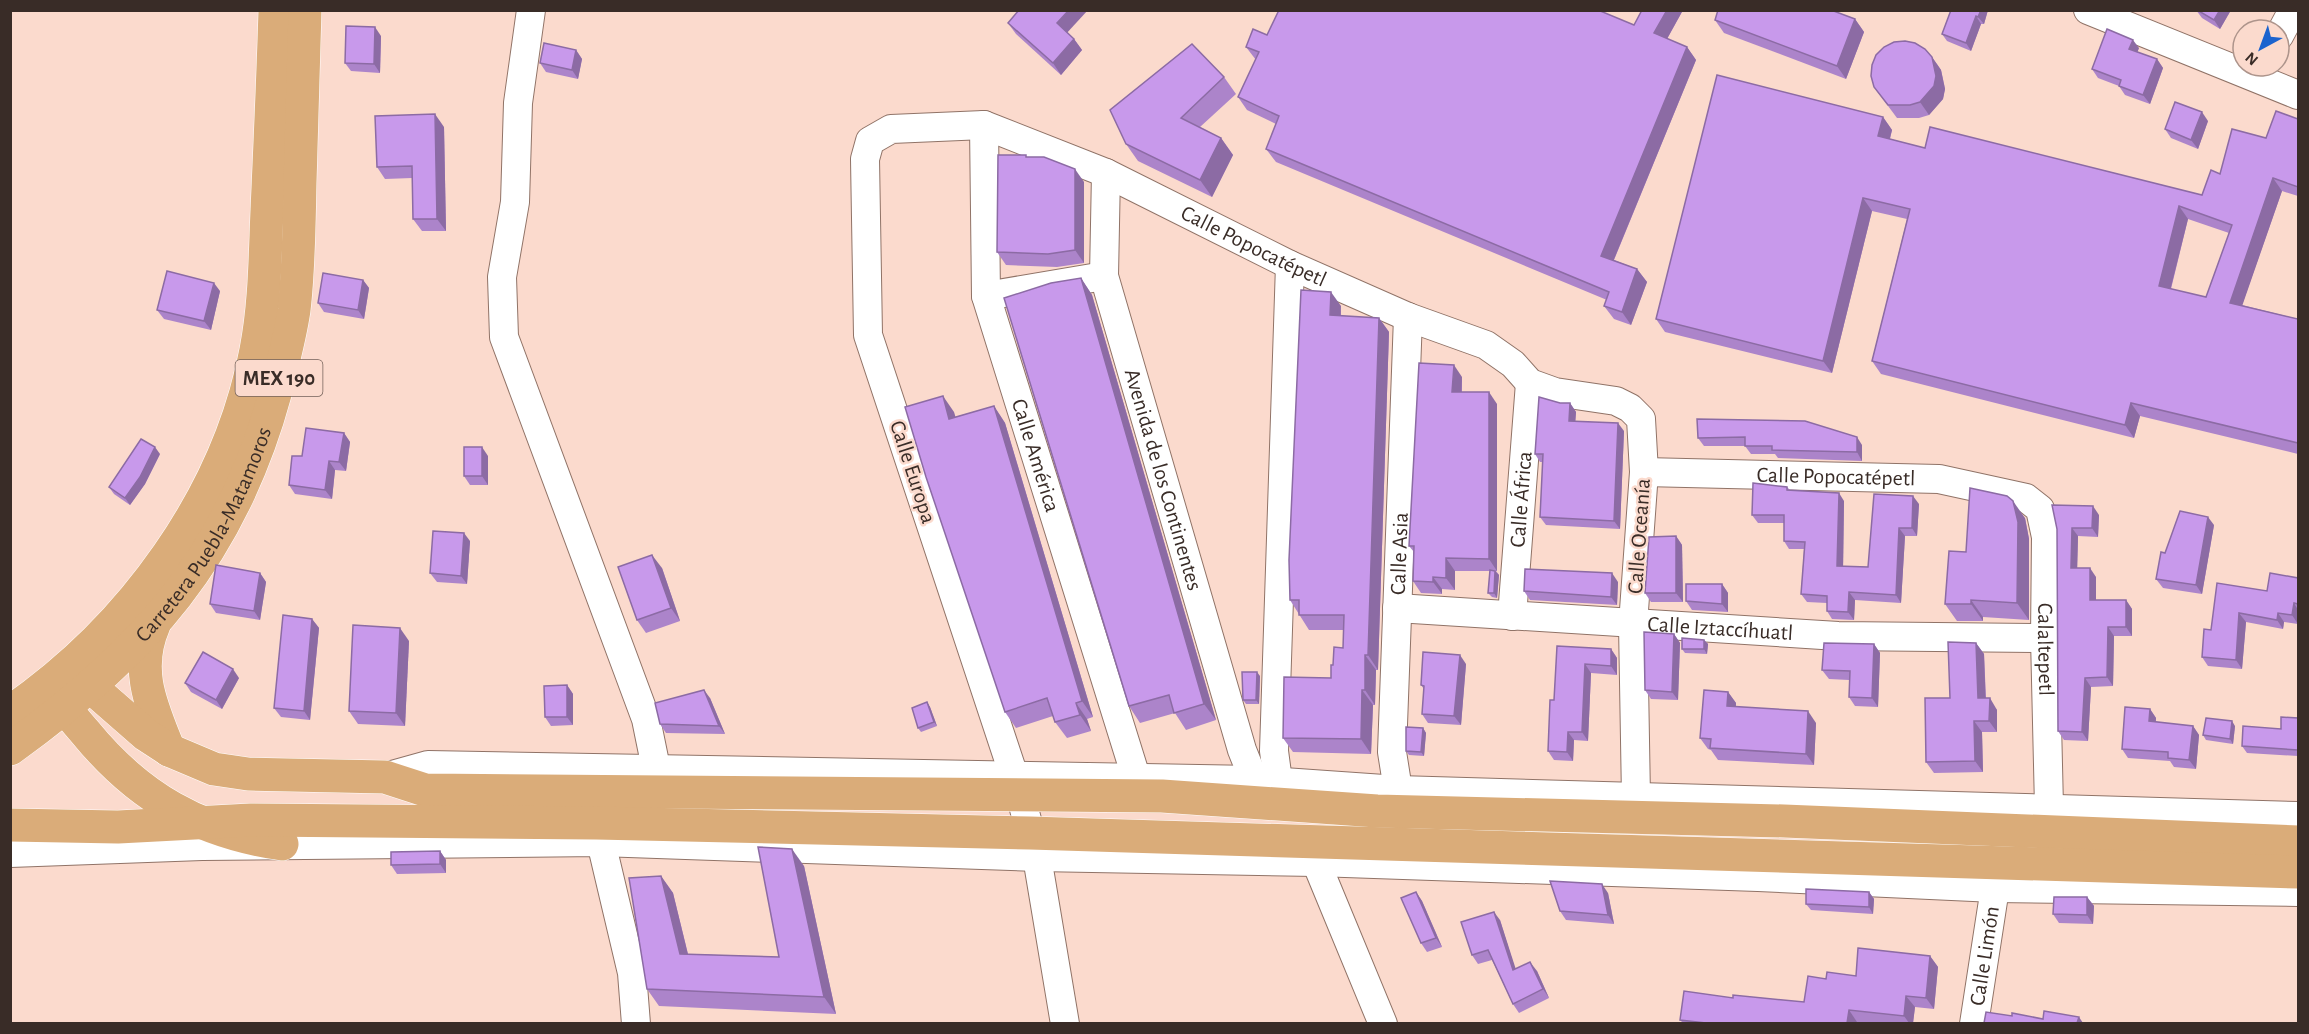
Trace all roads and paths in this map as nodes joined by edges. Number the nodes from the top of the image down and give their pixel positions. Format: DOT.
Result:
graph roads {
  1 [pos="275,10"];
  2 [pos="305,10"];
  3 [pos="531,10"];
  4 [pos="2088,10"];
  5 [pos="2231,62"];
  6 [pos="2269,78"];
  7 [pos="2298,95"];
  8 [pos="984,125"];
  9 [pos="864,159"];
  10 [pos="1106,173"];
  11 [pos="1290,265"];
  12 [pos="1104,276"];
  13 [pos="986,296"];
  14 [pos="1408,317"];
  15 [pos="1530,383"];
  16 [pos="1641,419"];
  17 [pos="1644,472"];
  18 [pos="2026,498"];
  19 [pos="1397,608"];
  20 [pos="163,612"];
  21 [pos="1512,616"];
  22 [pos="1633,624"];
  23 [pos="2045,639"];
  24 [pos="67,686"];
  25 [pos="10,712"];
  26 [pos="10,749"];
  27 [pos="169,750"];
  28 [pos="656,768"];
  29 [pos="385,777"];
  30 [pos="1136,777"];
  31 [pos="1266,780"];
  32 [pos="1016,785"];
  33 [pos="1398,790"];
  34 [pos="589,791"];
  35 [pos="1636,798"];
  36 [pos="2049,807"];
  37 [pos="2298,816"];
  38 [pos="201,822"];
  39 [pos="10,825"];
  40 [pos="598,833"];
  41 [pos="2298,842"];
  42 [pos="282,844"];
  43 [pos="1034,845"];
  44 [pos="10,853"];
  45 [pos="1316,862"];
  46 [pos="2298,872"];
  47 [pos="1995,888"];
  48 [pos="2298,892"];
  49 [pos="636,1023"];
  50 [pos="1065,1023"];
  51 [pos="1383,1023"];
  52 [pos="1974,1023"];
  1 -- 24 [label="main road, Carretera Puebla-Matamoros / MEX 190"];
  2 -- 20 [label="main road, Carretera Puebla-Matamoros / MEX 190"];
  3 -- 28 [label="street"];
  4 -- 5 [label="street"];
  6 -- 7 [label="street"];
  8 -- 9 [label="street, Calle Popocatépetl"];
  8 -- 10 [label="street, Calle Popocatépetl"];
  8 -- 13 [label="street, Calle América"];
  9 -- 32 [label="street, Calle Europa"];
  10 -- 11 [label="street, Calle Popocatépetl"];
  10 -- 12 [label="street, Avenida de los Continentes"];
  11 -- 14 [label="street, Calle Popocatépetl"];
  11 -- 31 [label="street"];
  12 -- 13 [label="street"];
  12 -- 31 [label="street, Avenida de los Continentes"];
  13 -- 30 [label="street, Calle América"];
  14 -- 15 [label="street, Calle Popocatépetl"];
  14 -- 19 [label="street, Calle Asia"];
  15 -- 16 [label="street, Calle Popocatépetl"];
  15 -- 21 [label="street, Calle África"];
  16 -- 17 [label="street, Calle Oceanía"];
  17 -- 18 [label="street, Calle Popocatépetl"];
  17 -- 22 [label="street, Calle Oceanía"];
  18 -- 23 [label="street, Calaltepetl"];
  19 -- 21 [label="street, Calle Iztaccíhuatl"];
  19 -- 33 [label="street, Calle Asia"];
  20 -- 24 [label="main road, Carretera Puebla-Matamoros / MEX 190"];
  20 -- 27 [label="main road"];
  21 -- 22 [label="street, Calle Iztaccíhuatl"];
  22 -- 23 [label="street, Calle Iztaccíhuatl"];
  22 -- 35 [label="street, Calle Oceanía"];
  23 -- 36 [label="street, Calaltepetl"];
  24 -- 25 [label="main road, Carretera Puebla-Matamoros / MEX 190"];
  24 -- 26 [label="main road, Carretera Puebla-Matamoros / MEX 190"];
  24 -- 27 [label="main road"];
  24 -- 38 [label="main road"];
  27 -- 29 [label="main road"];
  28 -- 29 [label="street"];
  28 -- 32 [label="street"];
  29 -- 34 [label="main road"];
  30 -- 31 [label="street"];
  30 -- 32 [label="street"];
  31 -- 33 [label="street"];
  32 -- 34 [label="main road"];
  32 -- 41 [label="main road"];
  32 -- 43 [label="street, Calle Europa"];
  33 -- 35 [label="street"];
  34 -- 40 [label="street"];
  35 -- 36 [label="street"];
  36 -- 37 [label="street"];
  38 -- 39 [label="main road"];
  38 -- 40 [label="main road"];
  38 -- 42 [label="main road"];
  40 -- 42 [label="street"];
  40 -- 43 [label="main road"];
  40 -- 49 [label="street"];
  42 -- 44 [label="street"];
  43 -- 45 [label="street"];
  43 -- 46 [label="main road"];
  43 -- 50 [label="street, Calle Europa"];
  45 -- 47 [label="street"];
  45 -- 51 [label="street"];
  47 -- 48 [label="street"];
  47 -- 52 [label="street, Calle Limón"];
}
